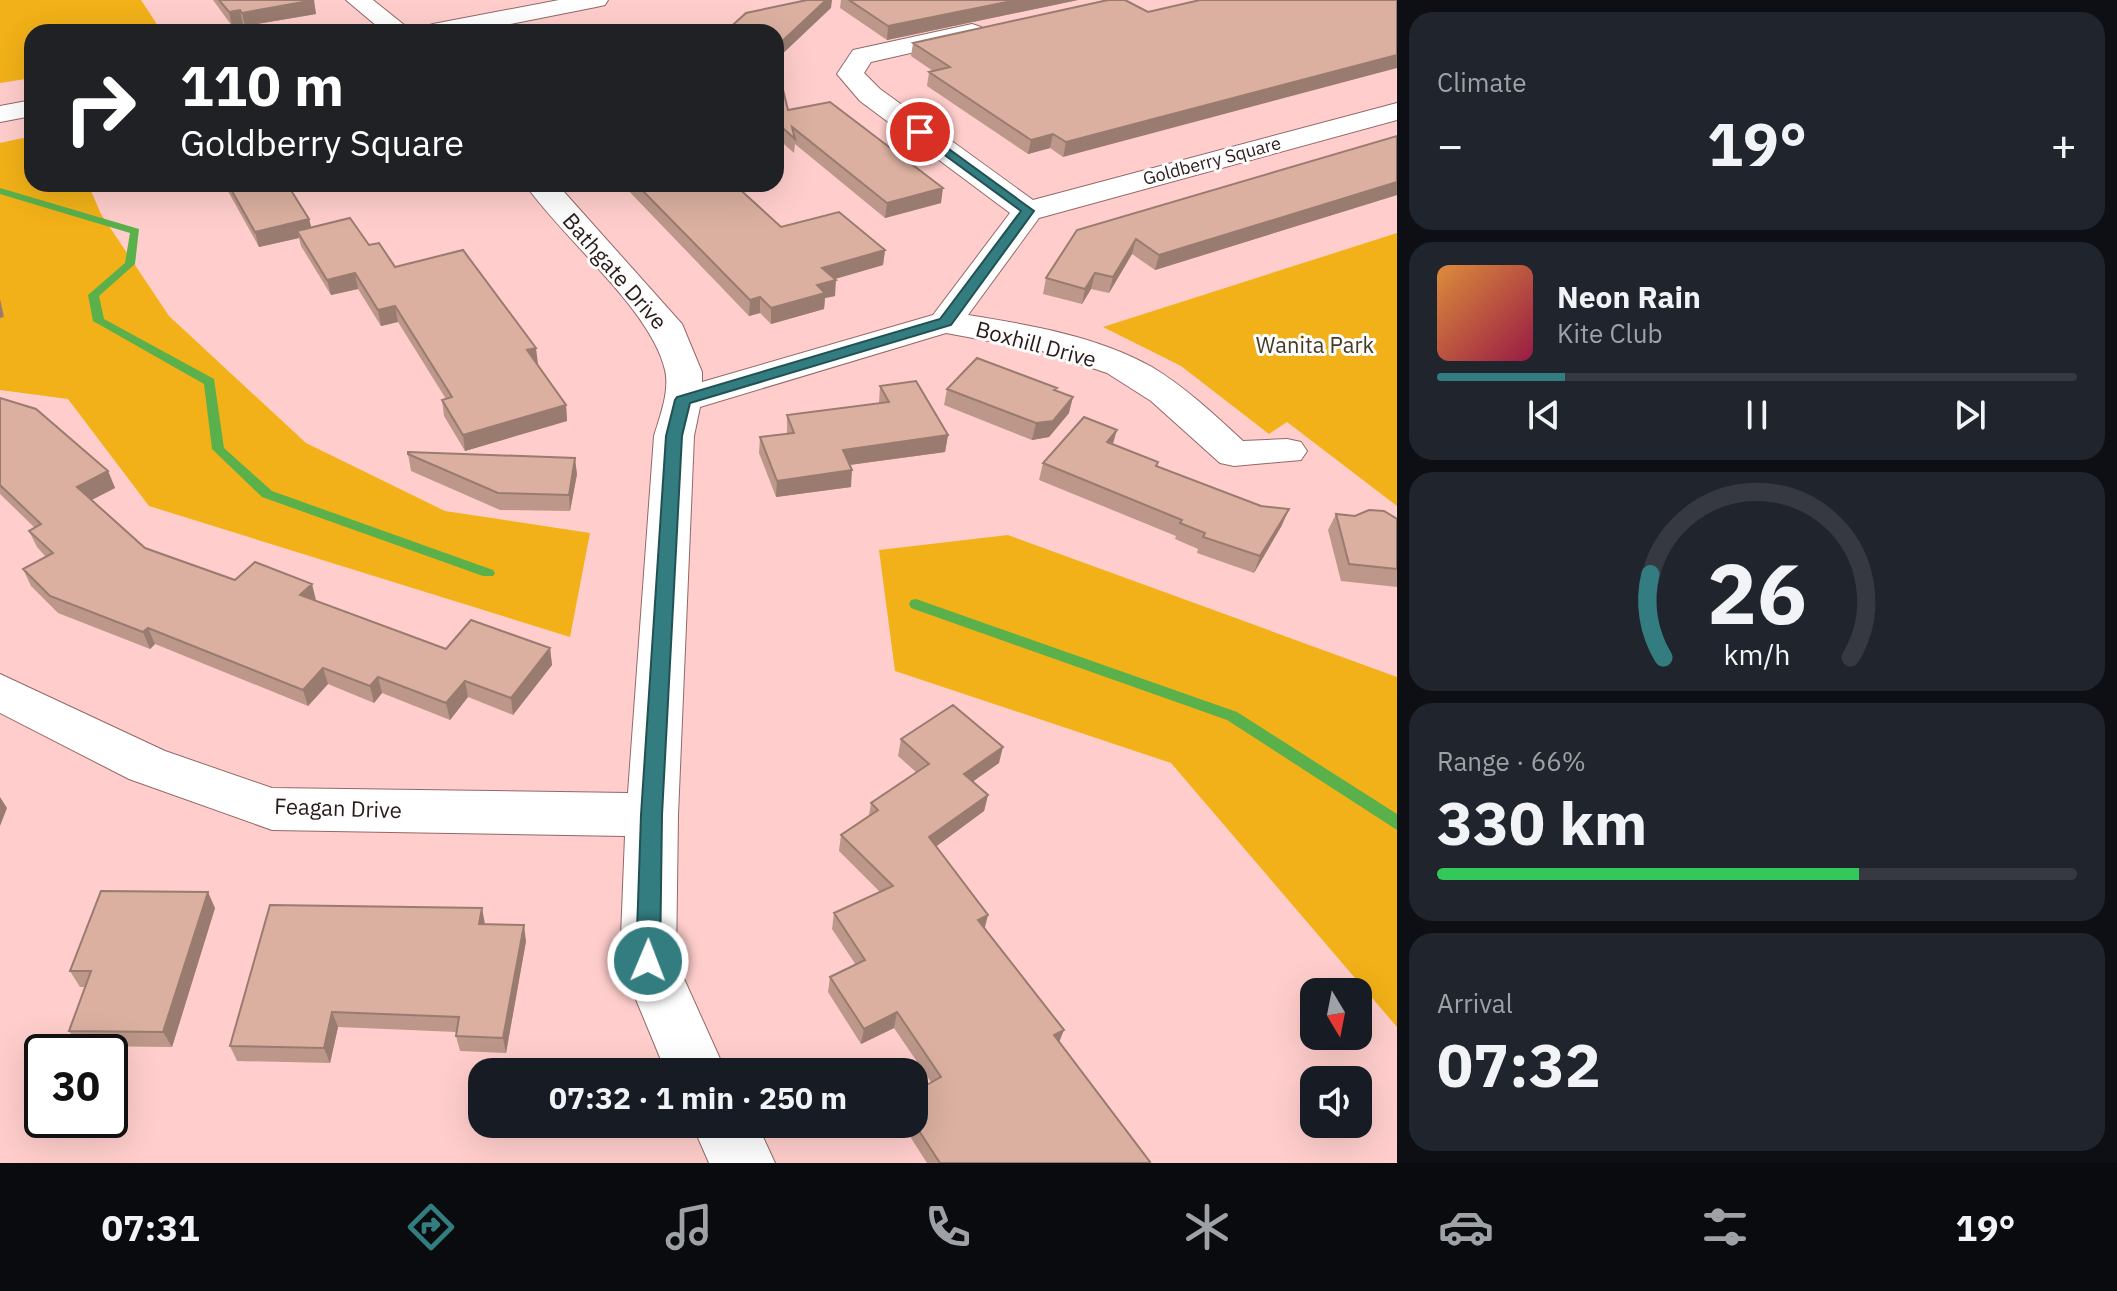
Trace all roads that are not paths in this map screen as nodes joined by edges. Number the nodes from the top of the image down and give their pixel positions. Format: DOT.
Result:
graph roads {
  1 [pos="358,0"];
  2 [pos="596,0"];
  3 [pos="390,24"];
  4 [pos="474,24"];
  5 [pos="998,26"];
  6 [pos="24,110"];
  7 [pos="1397,111"];
  8 [pos="0,114"];
  9 [pos="547,192"];
  10 [pos="1028,211"];
  11 [pos="945,322"];
  12 [pos="683,400"];
  13 [pos="1287,451"];
  14 [pos="0,692"];
  15 [pos="652,815"];
  16 [pos="690,1058"];
  17 [pos="730,1138"];
  18 [pos="743,1163"];
  1 -- 3 [label="street"];
  2 -- 4 [label="street"];
  5 -- 10 [label="street"];
  6 -- 8 [label="street"];
  7 -- 10 [label="street, Goldberry Square"];
  9 -- 12 [label="street, Bathgate Drive"];
  10 -- 11 [label="street"];
  11 -- 12 [label="street"];
  11 -- 13 [label="street, Boxhill Drive"];
  12 -- 15 [label="street, Bathgate Drive"];
  14 -- 15 [label="street, Feagan Drive"];
  15 -- 16 [label="street, Bathgate Drive"];
  17 -- 18 [label="street"];
}
